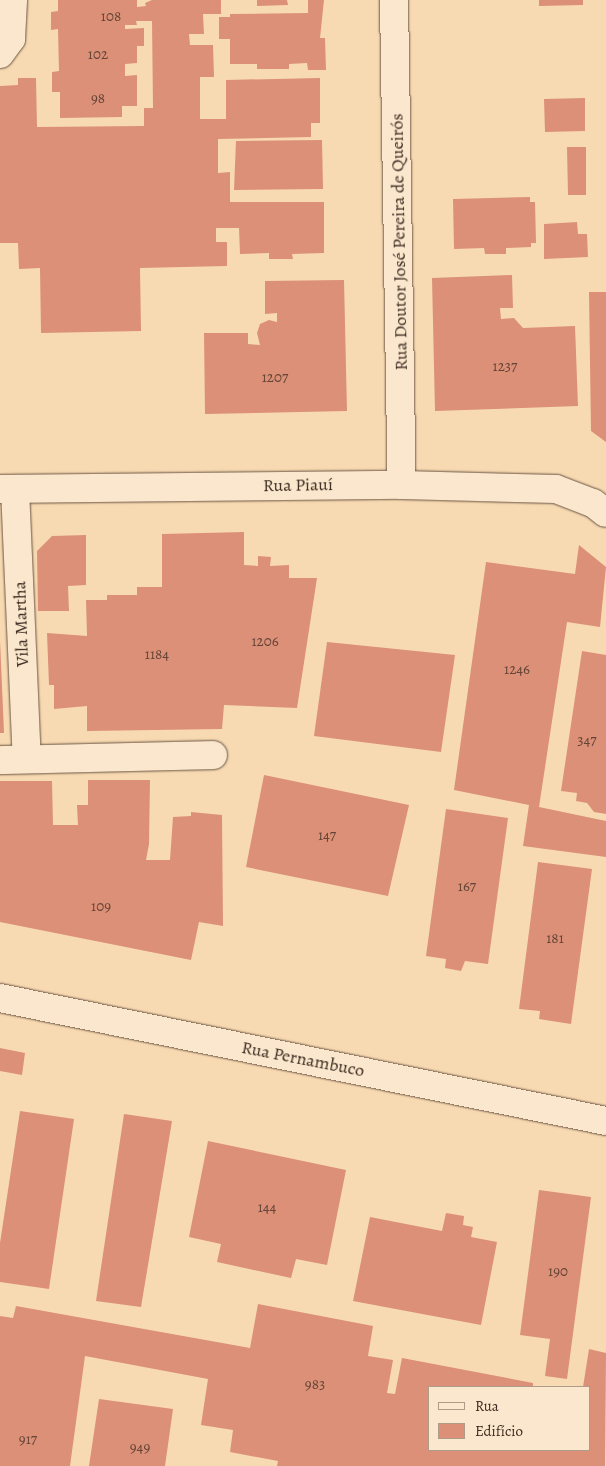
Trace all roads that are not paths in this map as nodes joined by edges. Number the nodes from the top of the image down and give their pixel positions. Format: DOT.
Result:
graph roads {
  1 [pos="13,0"];
  2 [pos="394,0"];
  3 [pos="0,54"];
  4 [pos="402,485"];
  5 [pos="8,489"];
  6 [pos="600,508"];
  7 [pos="213,755"];
  8 [pos="13,760"];
  9 [pos="0,998"];
  10 [pos="606,1120"];
  1 -- 3 [label="street"];
  2 -- 4 [label="street, Rua Doutor José Pereira de Queirós"];
  4 -- 5 [label="street, Rua Piauí"];
  4 -- 6 [label="street, Rua Piauí"];
  5 -- 8 [label="street, Vila Martha"];
  7 -- 8 [label="street, Vila Martha"];
  9 -- 10 [label="street, Rua Pernambuco"];
}
